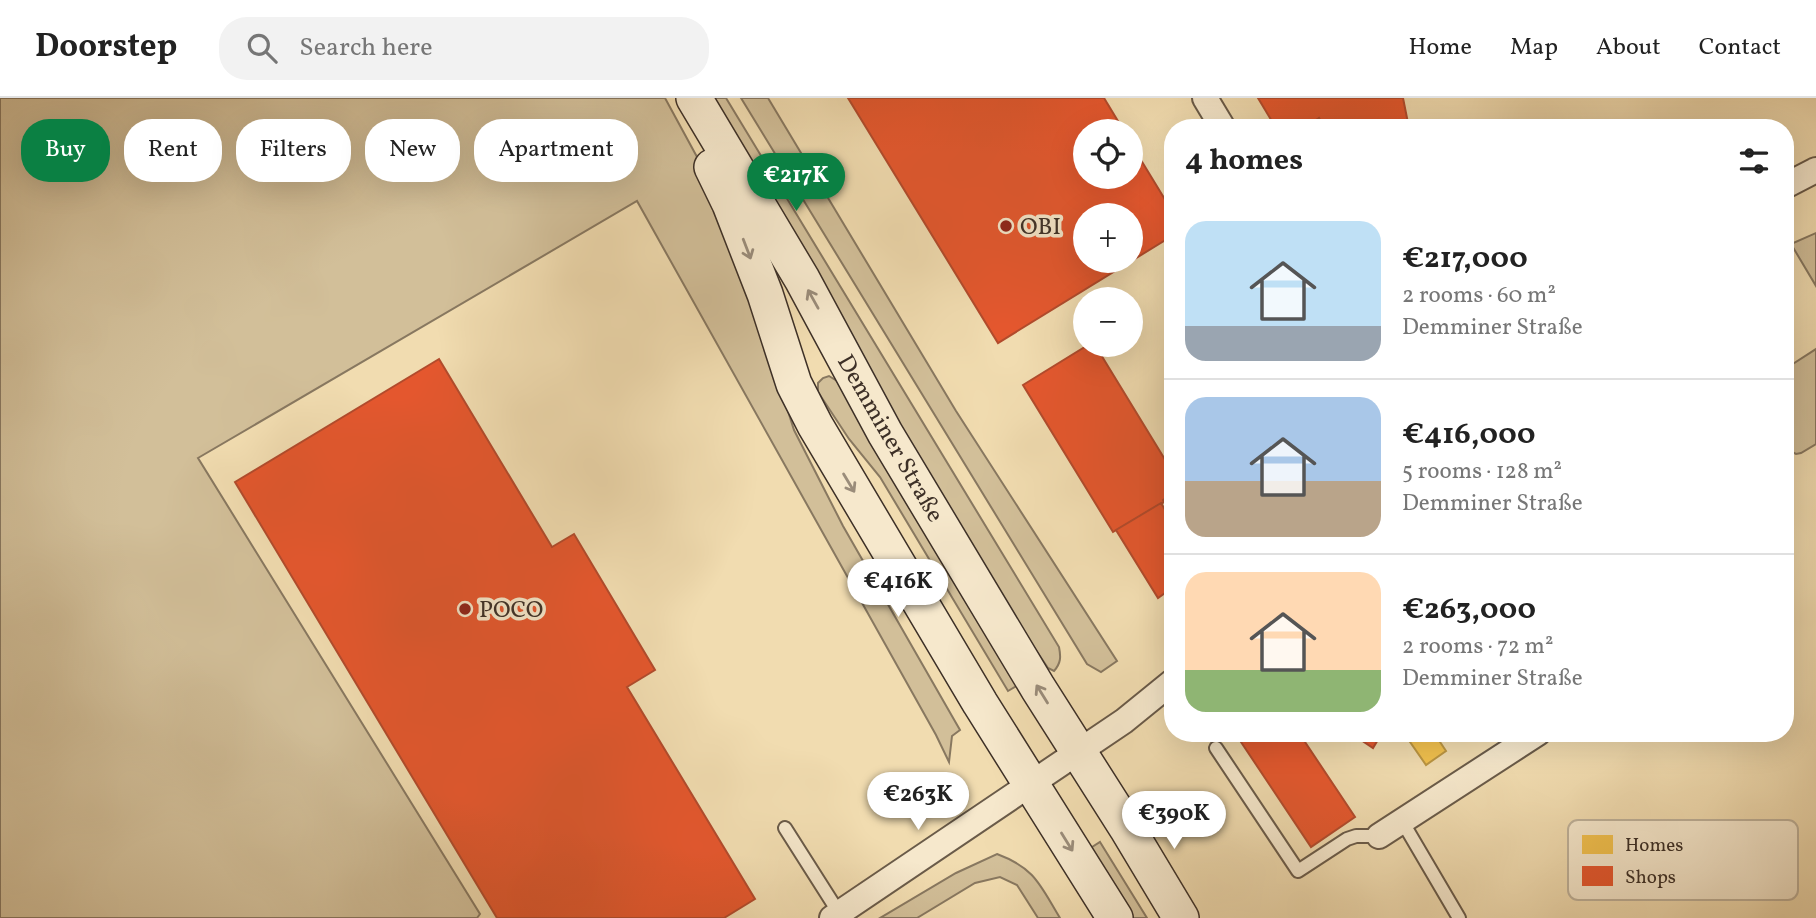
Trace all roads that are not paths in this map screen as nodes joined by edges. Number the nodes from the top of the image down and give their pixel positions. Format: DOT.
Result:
graph roads {
  1 [pos="677,98"];
  2 [pos="694,98"];
  3 [pos="1205,98"];
  4 [pos="1218,119"];
  5 [pos="1816,170"];
  6 [pos="1794,181"];
  7 [pos="1164,689"];
  8 [pos="1524,742"];
  9 [pos="1216,748"];
  10 [pos="1079,751"];
  11 [pos="1030,784"];
  12 [pos="1402,821"];
  13 [pos="785,828"];
  14 [pos="1378,835"];
  15 [pos="836,916"];
  16 [pos="1115,918"];
  17 [pos="1181,918"];
  18 [pos="1459,918"];
  1 -- 11 [label="main road, one-way"];
  10 -- 2 [label="main road, Demminer Straße, one-way"];
  3 -- 4 [label="street"];
  5 -- 6 [label="street"];
  7 -- 10 [label="street"];
  8 -- 12 [label="street"];
  9 -- 14 [label="lane"];
  10 -- 11 [label="street"];
  10 -- 17 [label="main road, Demminer Straße"];
  11 -- 15 [label="street"];
  11 -- 16 [label="main road, one-way"];
  12 -- 14 [label="street"];
  12 -- 18 [label="lane"];
  13 -- 15 [label="lane"];
}
